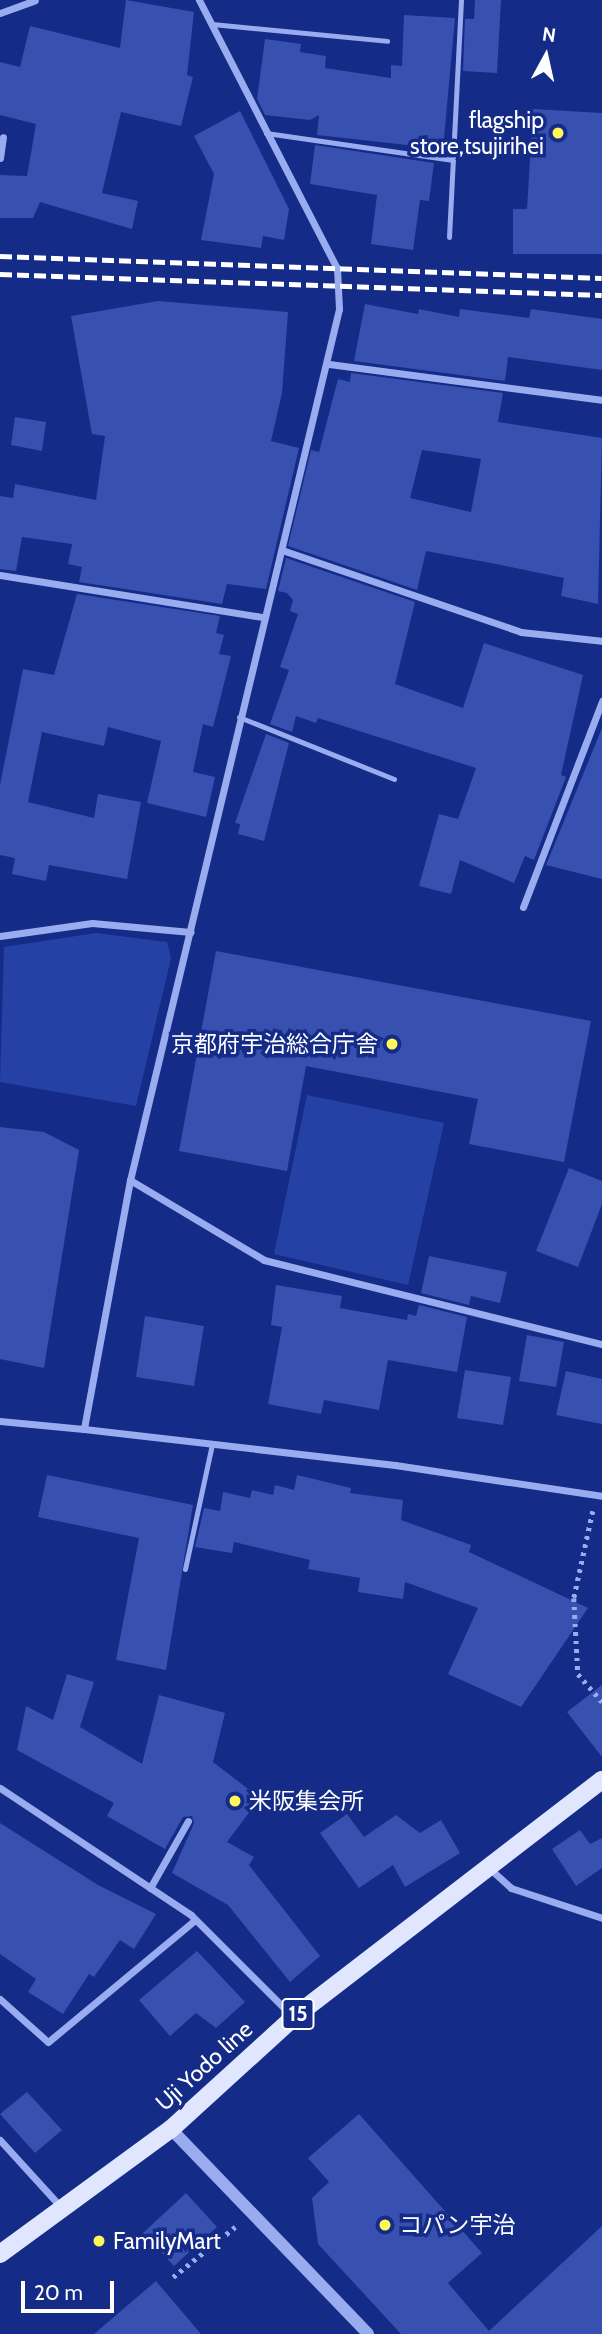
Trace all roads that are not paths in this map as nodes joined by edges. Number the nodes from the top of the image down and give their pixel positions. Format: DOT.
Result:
graph roads {
  1 [pos="35,0"];
  2 [pos="199,0"];
  3 [pos="461,0"];
  4 [pos="0,13"];
  5 [pos="212,24"];
  6 [pos="387,41"];
  7 [pos="265,133"];
  8 [pos="3,137"];
  9 [pos="0,158"];
  10 [pos="453,160"];
  11 [pos="449,237"];
  12 [pos="330,364"];
  13 [pos="602,400"];
  14 [pos="282,550"];
  15 [pos="0,575"];
  16 [pos="262,617"];
  17 [pos="602,641"];
  18 [pos="602,701"];
  19 [pos="239,717"];
  20 [pos="394,779"];
  21 [pos="523,907"];
  22 [pos="191,932"];
  23 [pos="0,936"];
  24 [pos="130,1180"];
  25 [pos="602,1343"];
  26 [pos="0,1421"];
  27 [pos="84,1429"];
  28 [pos="212,1444"];
  29 [pos="602,1496"];
  30 [pos="185,1569"];
  31 [pos="602,1780"];
  32 [pos="0,1788"];
  33 [pos="188,1821"];
  34 [pos="485,1865"];
  35 [pos="150,1888"];
  36 [pos="602,1918"];
  37 [pos="195,1920"];
  38 [pos="0,1999"];
  39 [pos="294,2017"];
  40 [pos="171,2129"];
  41 [pos="0,2140"];
  42 [pos="62,2208"];
  43 [pos="0,2254"];
  44 [pos="368,2334"];
  1 -- 4 [label="street"];
  2 -- 5 [label="street"];
  3 -- 10 [label="lane"];
  5 -- 6 [label="lane"];
  5 -- 7 [label="street"];
  7 -- 10 [label="lane"];
  7 -- 12 [label="street"];
  8 -- 9 [label="street"];
  10 -- 11 [label="lane"];
  12 -- 13 [label="street"];
  12 -- 14 [label="street"];
  14 -- 16 [label="street"];
  14 -- 17 [label="street"];
  15 -- 16 [label="street"];
  16 -- 19 [label="street"];
  18 -- 21 [label="street"];
  19 -- 20 [label="lane"];
  19 -- 22 [label="street"];
  22 -- 23 [label="street"];
  22 -- 24 [label="street"];
  24 -- 25 [label="street"];
  24 -- 27 [label="street"];
  26 -- 27 [label="street"];
  27 -- 28 [label="street"];
  28 -- 29 [label="street"];
  28 -- 30 [label="lane"];
  31 -- 34 [label="main road, Uji Yodo line / 15"];
  32 -- 35 [label="street"];
  33 -- 35 [label="street"];
  34 -- 36 [label="street"];
  34 -- 39 [label="main road, Uji Yodo line / 15"];
  35 -- 37 [label="street"];
  37 -- 38 [label="street"];
  37 -- 39 [label="street"];
  39 -- 40 [label="main road, Uji Yodo line / 15"];
  40 -- 42 [label="main road, Uji Yodo line / 15"];
  40 -- 44 [label="street"];
  41 -- 42 [label="street"];
  42 -- 43 [label="main road, Uji Yodo line / 15"];
}
